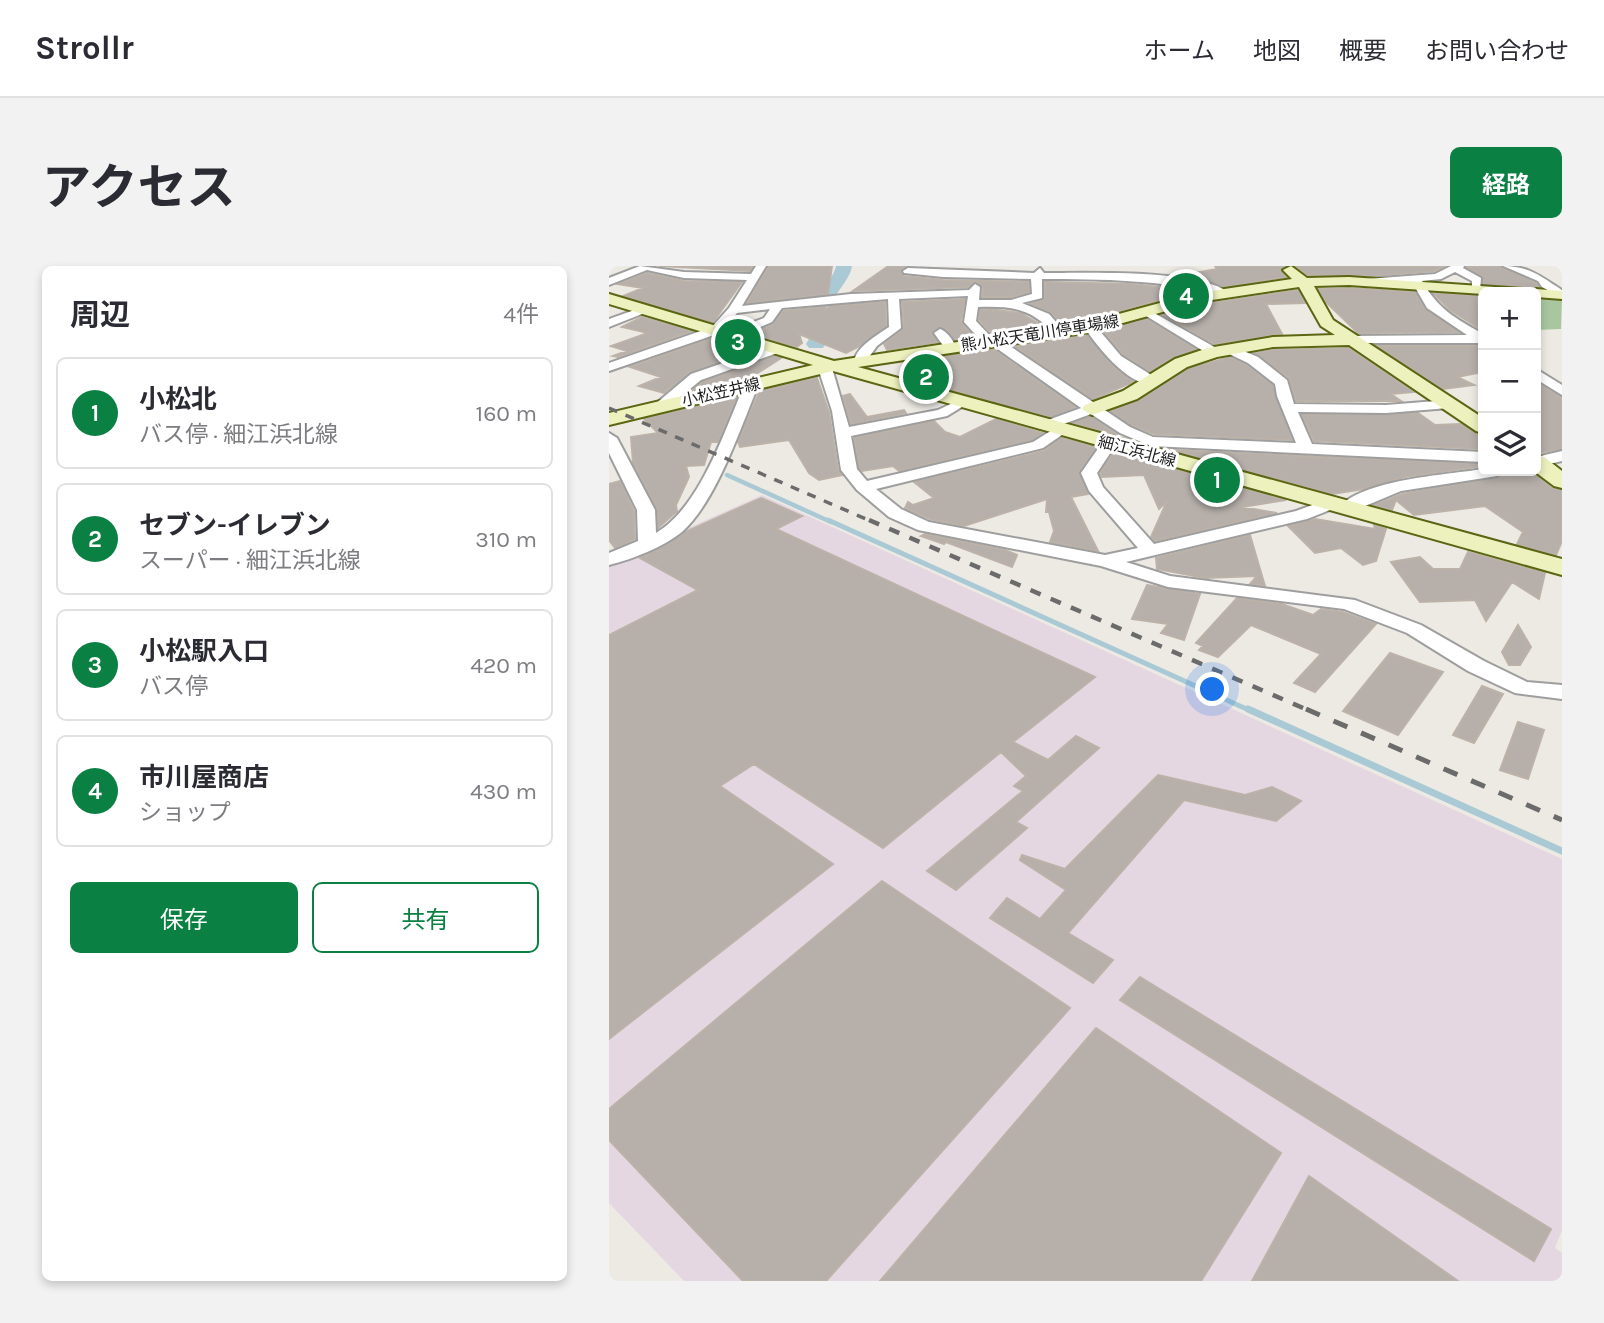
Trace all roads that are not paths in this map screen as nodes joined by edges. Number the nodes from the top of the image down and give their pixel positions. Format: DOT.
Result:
graph roads {
  1 [pos="1285,266"];
  2 [pos="1508,266"];
  3 [pos="647,267"];
  4 [pos="1458,267"];
  5 [pos="1104,268"];
  6 [pos="977,270"];
  7 [pos="757,271"];
  8 [pos="1041,271"];
  9 [pos="1486,271"];
  10 [pos="902,274"];
  11 [pos="929,274"];
  12 [pos="1468,275"];
  13 [pos="609,282"];
  14 [pos="1304,282"];
  15 [pos="1418,282"];
  16 [pos="1476,289"];
  17 [pos="1223,292"];
  18 [pos="1541,293"];
  19 [pos="891,295"];
  20 [pos="1562,295"];
  21 [pos="856,297"];
  22 [pos="609,299"];
  23 [pos="1011,303"];
  24 [pos="970,304"];
  25 [pos="778,307"];
  26 [pos="643,310"];
  27 [pos="734,310"];
  28 [pos="893,311"];
  29 [pos="907,311"];
  30 [pos="1147,312"];
  31 [pos="609,323"];
  32 [pos="1090,327"];
  33 [pos="723,332"];
  34 [pos="1059,332"];
  35 [pos="940,333"];
  36 [pos="1478,335"];
  37 [pos="1478,338"];
  38 [pos="1351,340"];
  39 [pos="991,342"];
  40 [pos="951,348"];
  41 [pos="776,349"];
  42 [pos="1222,351"];
  43 [pos="859,362"];
  44 [pos="609,367"];
  45 [pos="829,367"];
  46 [pos="1541,376"];
  47 [pos="1151,381"];
  48 [pos="751,386"];
  49 [pos="1562,391"];
  50 [pos="963,402"];
  51 [pos="1449,404"];
  52 [pos="660,406"];
  53 [pos="1290,408"];
  54 [pos="1091,409"];
  55 [pos="609,418"];
  56 [pos="1478,424"];
  57 [pos="1053,428"];
  58 [pos="844,433"];
  59 [pos="609,438"];
  60 [pos="1109,443"];
  61 [pos="1306,448"];
  62 [pos="1562,456"];
  63 [pos="1478,457"];
  64 [pos="1541,461"];
  65 [pos="1541,466"];
  66 [pos="1478,474"];
  67 [pos="1562,481"];
  68 [pos="863,487"];
  69 [pos="1337,507"];
  70 [pos="647,543"];
  71 [pos="1150,551"];
  72 [pos="609,559"];
  73 [pos="1105,561"];
  74 [pos="1562,567"];
  75 [pos="1562,692"];
  1 -- 14 [label="main road"];
  2 -- 20 [label="street"];
  3 -- 7 [label="street"];
  3 -- 13 [label="street"];
  4 -- 12 [label="street"];
  4 -- 15 [label="street"];
  5 -- 8 [label="street"];
  5 -- 17 [label="street"];
  6 -- 8 [label="street"];
  6 -- 11 [label="street"];
  6 -- 24 [label="street"];
  7 -- 27 [label="street"];
  8 -- 23 [label="street"];
  9 -- 12 [label="street"];
  10 -- 11 [label="street"];
  10 -- 21 [label="street"];
  11 -- 19 [label="street"];
  12 -- 16 [label="street"];
  14 -- 15 [label="main road, 熊小松天竜川停車場線"];
  14 -- 17 [label="main road, 熊小松天竜川停車場線"];
  14 -- 38 [label="main road"];
  15 -- 16 [label="main road, 熊小松天竜川停車場線"];
  15 -- 36 [label="street"];
  17 -- 30 [label="main road, 熊小松天竜川停車場線"];
  18 -- 20 [label="main road"];
  19 -- 21 [label="street"];
  19 -- 24 [label="street"];
  19 -- 28 [label="street"];
  21 -- 25 [label="street"];
  22 -- 26 [label="main road, 熊小松天竜川停車場線"];
  23 -- 24 [label="street"];
  23 -- 34 [label="street"];
  24 -- 39 [label="street"];
  25 -- 27 [label="street"];
  25 -- 33 [label="street"];
  26 -- 31 [label="street"];
  26 -- 33 [label="main road, 熊小松天竜川停車場線"];
  27 -- 33 [label="street"];
  28 -- 29 [label="street"];
  28 -- 43 [label="street"];
  30 -- 32 [label="main road, 熊小松天竜川停車場線"];
  30 -- 42 [label="street"];
  32 -- 34 [label="main road, 熊小松天竜川停車場線"];
  32 -- 47 [label="street"];
  33 -- 41 [label="main road, 熊小松天竜川停車場線"];
  33 -- 44 [label="street"];
  34 -- 39 [label="main road, 熊小松天竜川停車場線"];
  35 -- 40 [label="street"];
  37 -- 38 [label="street"];
  38 -- 42 [label="main road"];
  38 -- 51 [label="main road"];
  39 -- 40 [label="main road, 熊小松天竜川停車場線"];
  39 -- 54 [label="street"];
  40 -- 43 [label="main road, 熊小松天竜川停車場線"];
  41 -- 45 [label="main road, 熊小松天竜川停車場線"];
  41 -- 52 [label="street"];
  42 -- 47 [label="main road"];
  42 -- 53 [label="street"];
  43 -- 45 [label="main road, 熊小松天竜川停車場線"];
  45 -- 48 [label="main road, 小松笠井線"];
  45 -- 50 [label="main road, 細江浜北線"];
  45 -- 58 [label="street"];
  46 -- 49 [label="street"];
  47 -- 54 [label="main road"];
  48 -- 52 [label="main road, 小松笠井線"];
  48 -- 70 [label="street"];
  50 -- 57 [label="main road, 細江浜北線"];
  50 -- 58 [label="street"];
  51 -- 53 [label="street"];
  51 -- 56 [label="main road"];
  52 -- 55 [label="main road, 小松笠井線"];
  53 -- 61 [label="street"];
  54 -- 57 [label="street"];
  54 -- 61 [label="street"];
  57 -- 60 [label="main road, 細江浜北線"];
  57 -- 68 [label="street"];
  58 -- 68 [label="street"];
  59 -- 70 [label="street"];
  60 -- 69 [label="main road, 細江浜北線"];
  60 -- 71 [label="street"];
  61 -- 63 [label="street"];
  62 -- 64 [label="street"];
  65 -- 67 [label="main road"];
  66 -- 69 [label="street"];
  68 -- 73 [label="street"];
  69 -- 71 [label="street"];
  69 -- 74 [label="main road, 細江浜北線"];
  70 -- 72 [label="street"];
  71 -- 73 [label="street"];
  73 -- 75 [label="street"];
}
